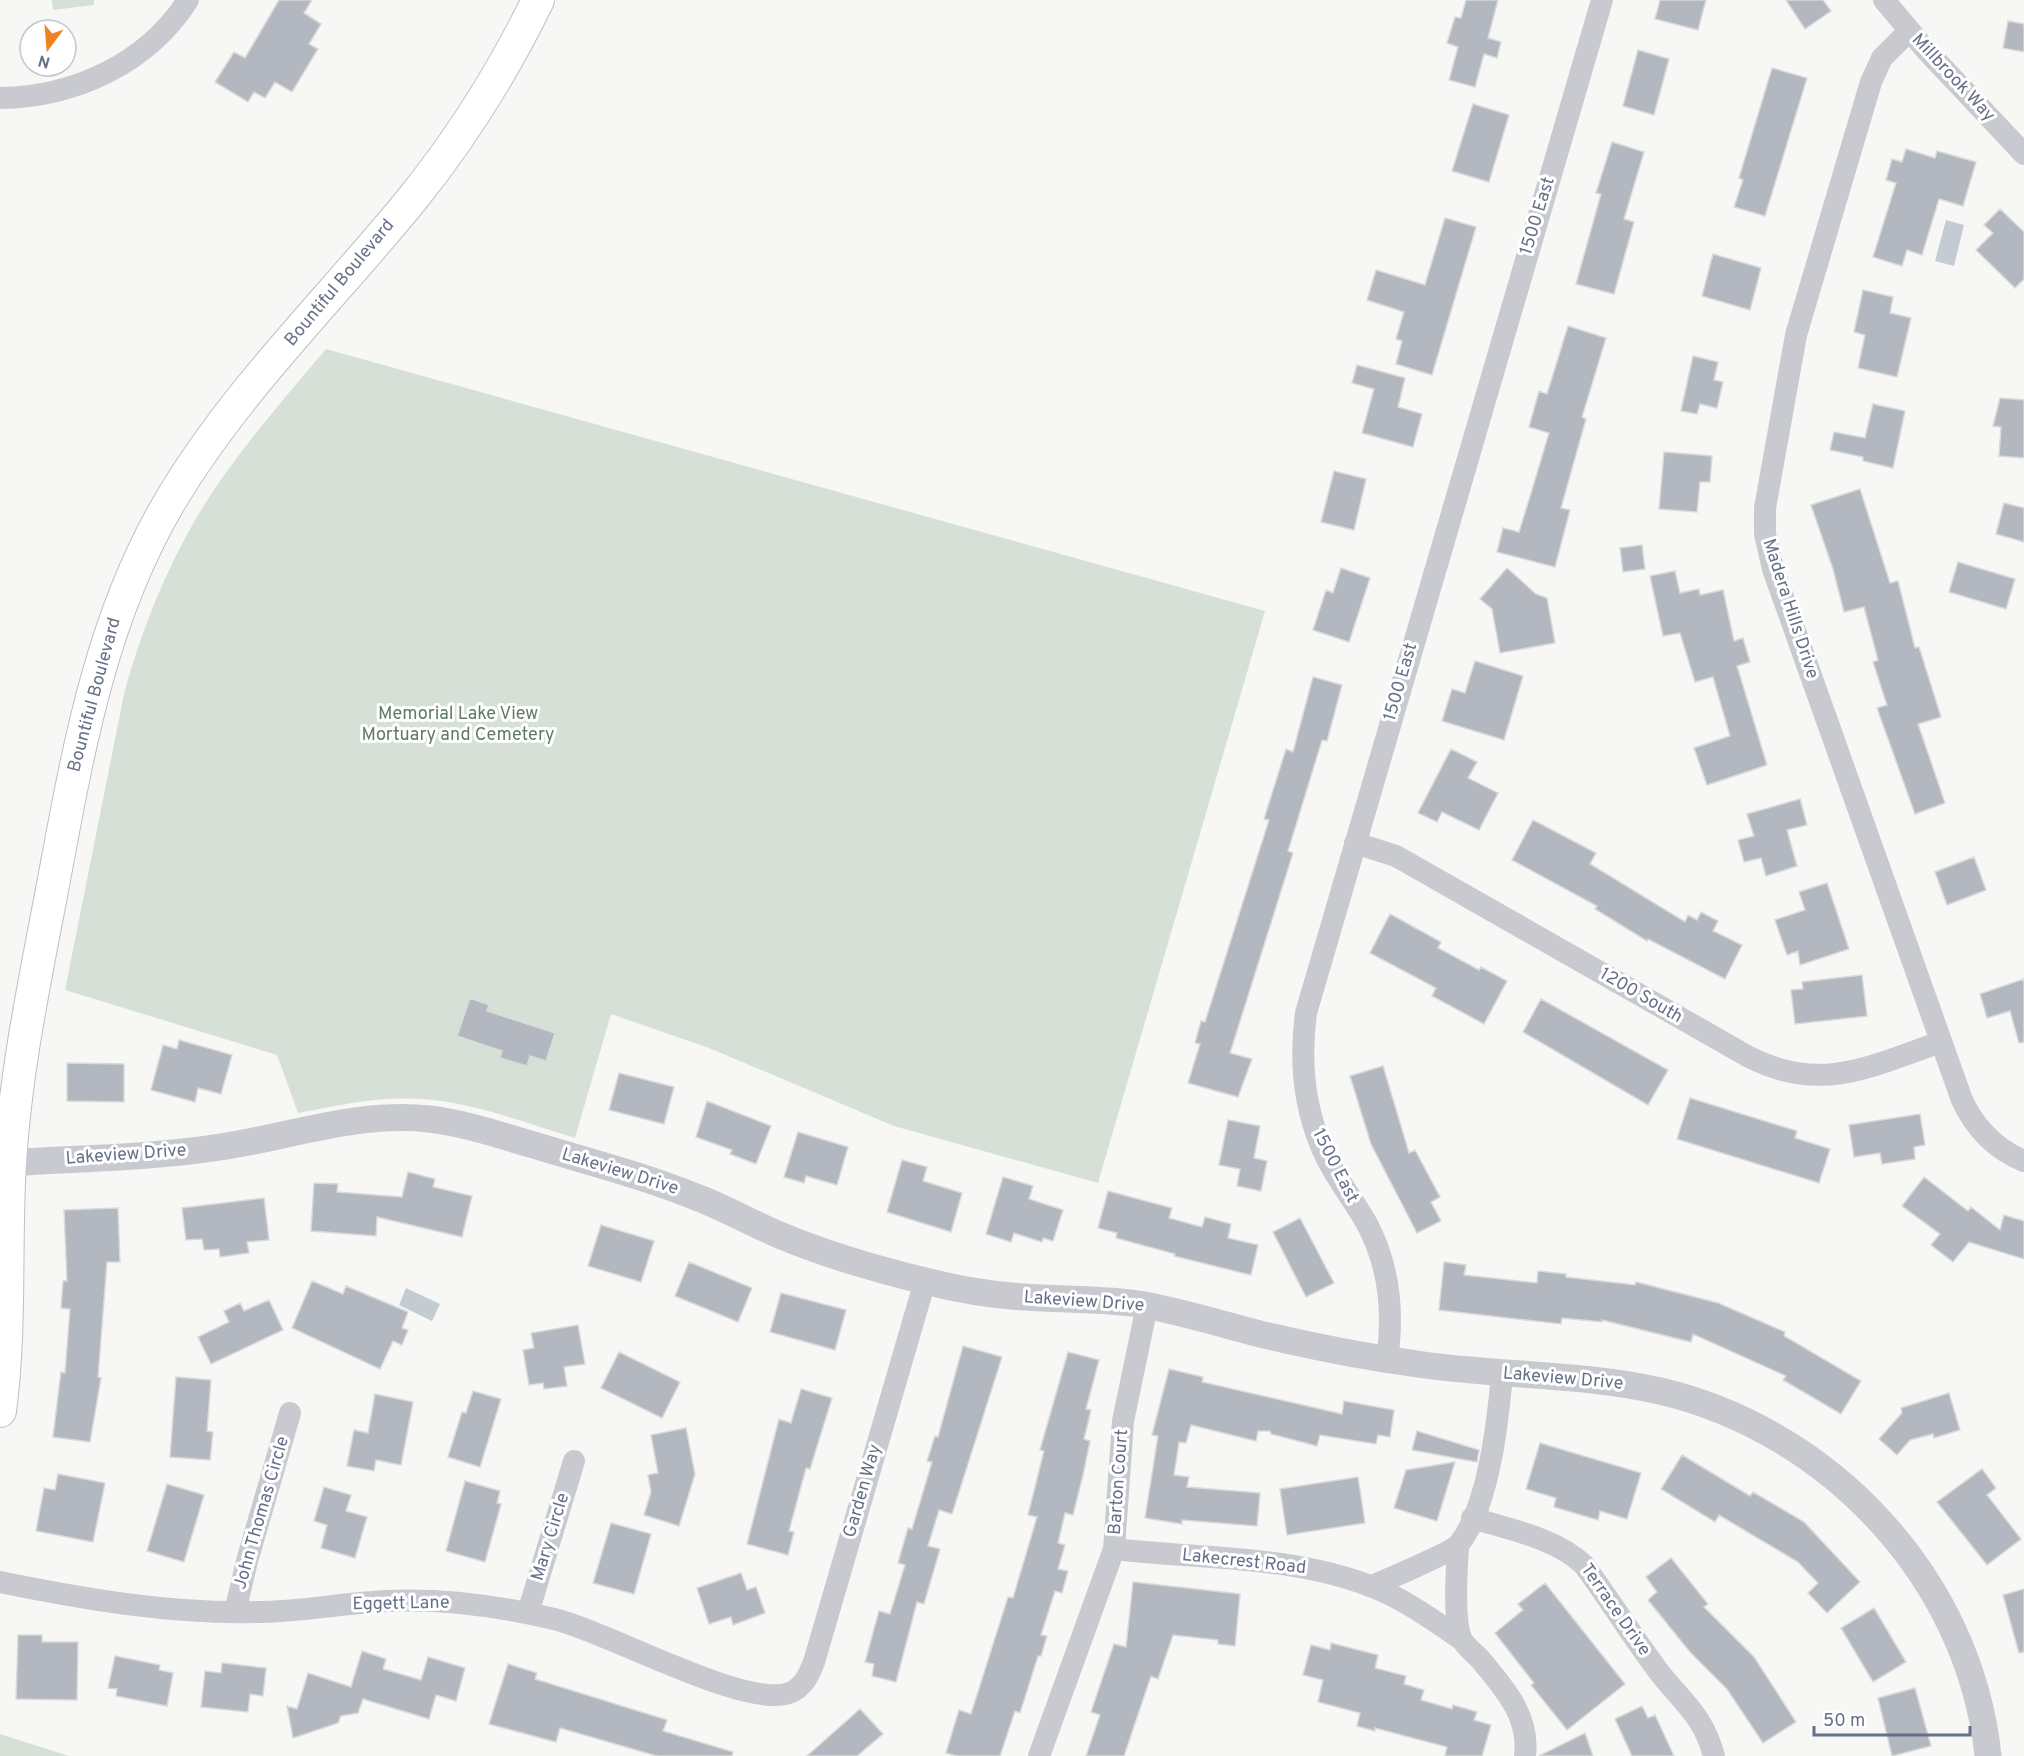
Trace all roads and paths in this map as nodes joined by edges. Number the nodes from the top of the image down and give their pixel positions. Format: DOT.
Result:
graph roads {
  1 [pos="188,0"];
  2 [pos="538,0"];
  3 [pos="1602,0"];
  4 [pos="1884,0"];
  5 [pos="1909,31"];
  6 [pos="0,98"];
  7 [pos="2024,154"];
  8 [pos="1354,843"];
  9 [pos="1941,1042"];
  10 [pos="2024,1161"];
  11 [pos="10,1163"];
  12 [pos="925,1281"];
  13 [pos="1147,1305"];
  14 [pos="1387,1360"];
  15 [pos="1502,1374"];
  16 [pos="0,1411"];
  17 [pos="290,1413"];
  18 [pos="574,1461"];
  19 [pos="1472,1518"];
  20 [pos="1458,1545"];
  21 [pos="1114,1549"];
  22 [pos="0,1582"];
  23 [pos="1372,1586"];
  24 [pos="236,1612"];
  25 [pos="528,1613"];
  26 [pos="1461,1639"];
  27 [pos="789,1693"];
  28 [pos="1039,1756"];
  29 [pos="1525,1756"];
  30 [pos="1714,1756"];
  31 [pos="1988,1756"];
  1 -- 6 [label="street"];
  2 -- 11 [label="main road, Bountiful Boulevard"];
  3 -- 8 [label="street, 1500 East"];
  4 -- 5 [label="street, Millbrook Way"];
  5 -- 7 [label="street, Millbrook Way"];
  5 -- 9 [label="street, Madera Hills Drive"];
  8 -- 9 [label="street, 1200 South"];
  8 -- 14 [label="street, 1500 East"];
  9 -- 10 [label="street, Madera Hills Drive"];
  11 -- 12 [label="street, Lakeview Drive"];
  11 -- 16 [label="main road, Bountiful Boulevard"];
  12 -- 13 [label="street, Lakeview Drive"];
  12 -- 27 [label="street, Garden Way"];
  13 -- 14 [label="street, Lakeview Drive"];
  13 -- 21 [label="street, Barton Court"];
  14 -- 15 [label="street, Lakeview Drive"];
  15 -- 19 [label="street"];
  15 -- 31 [label="street, Lakeview Drive"];
  17 -- 24 [label="street, John Thomas Circle"];
  18 -- 25 [label="street, Mary Circle"];
  19 -- 20 [label="street"];
  19 -- 30 [label="street, Terrace Drive"];
  20 -- 23 [label="street"];
  20 -- 26 [label="street"];
  21 -- 23 [label="street, Lakecrest Road"];
  21 -- 28 [label="street, Barton Court"];
  22 -- 24 [label="street, Eggett Lane"];
  23 -- 26 [label="street, Lakecrest Road"];
  24 -- 25 [label="street, Eggett Lane"];
  25 -- 27 [label="street, Eggett Lane"];
  26 -- 29 [label="street, Lakecrest Road"];
}
